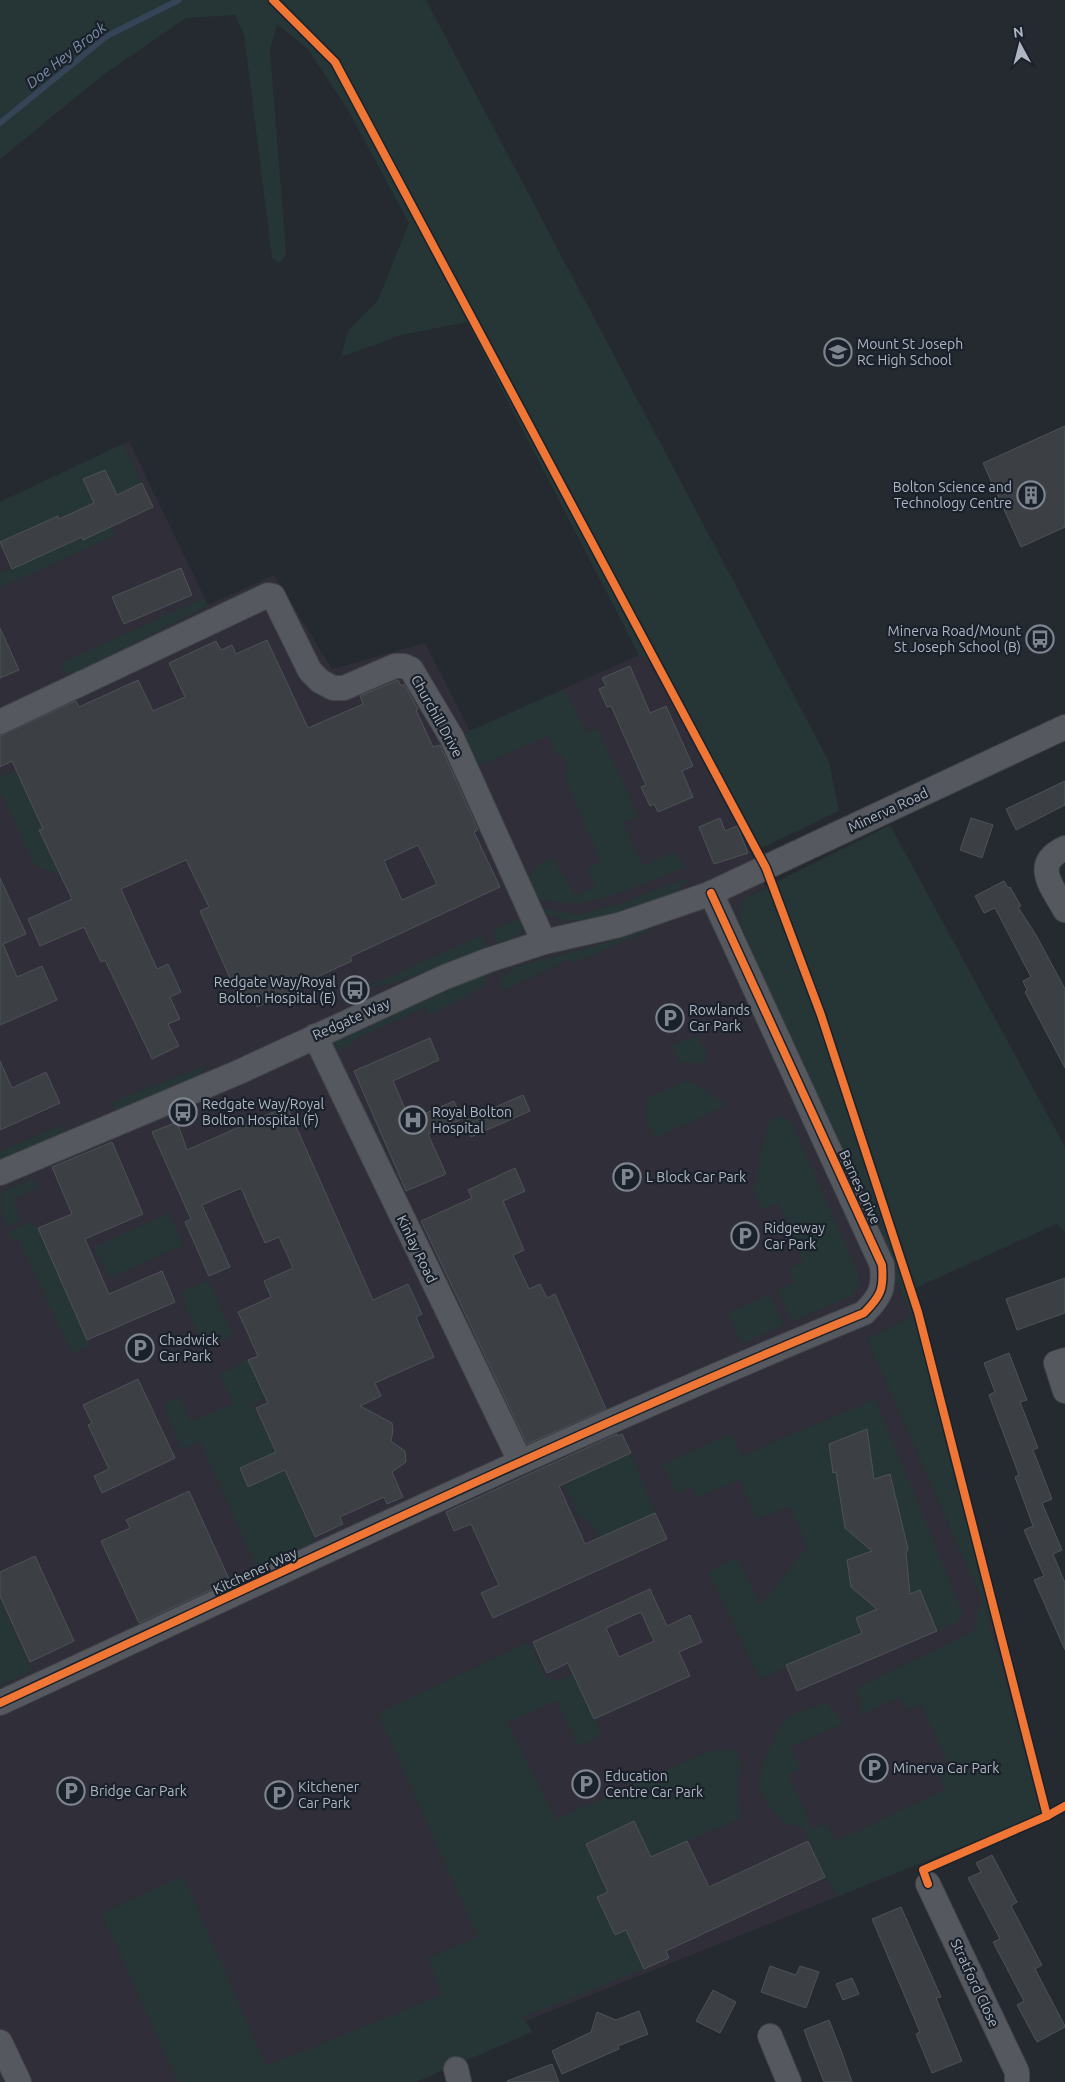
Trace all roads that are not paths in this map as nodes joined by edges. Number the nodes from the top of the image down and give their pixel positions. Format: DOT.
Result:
graph roads {
  1 [pos="0,722"];
  2 [pos="1065,727"];
  3 [pos="1065,848"];
  4 [pos="711,893"];
  5 [pos="1065,910"];
  6 [pos="544,942"];
  7 [pos="315,1036"];
  8 [pos="0,1173"];
  9 [pos="1065,1360"];
  10 [pos="1065,1391"];
  11 [pos="520,1461"];
  12 [pos="0,1703"];
  13 [pos="928,1884"];
  14 [pos="770,2036"];
  15 [pos="0,2042"];
  16 [pos="19,2082"];
  17 [pos="789,2082"];
  18 [pos="1018,2082"];
  1 -- 6 [label="street, Churchill Drive"];
  2 -- 4 [label="street, Minerva Road"];
  3 -- 5 [label="street"];
  4 -- 6 [label="street, Redgate Way"];
  4 -- 11 [label="street, Barnes Drive"];
  6 -- 7 [label="street, Redgate Way"];
  7 -- 8 [label="street, Redgate Way"];
  7 -- 11 [label="street, Kinlay Road"];
  9 -- 10 [label="street"];
  11 -- 12 [label="street, Kitchener Way"];
  13 -- 18 [label="street, Stratford Close"];
  14 -- 17 [label="street"];
  15 -- 16 [label="street"];
}
